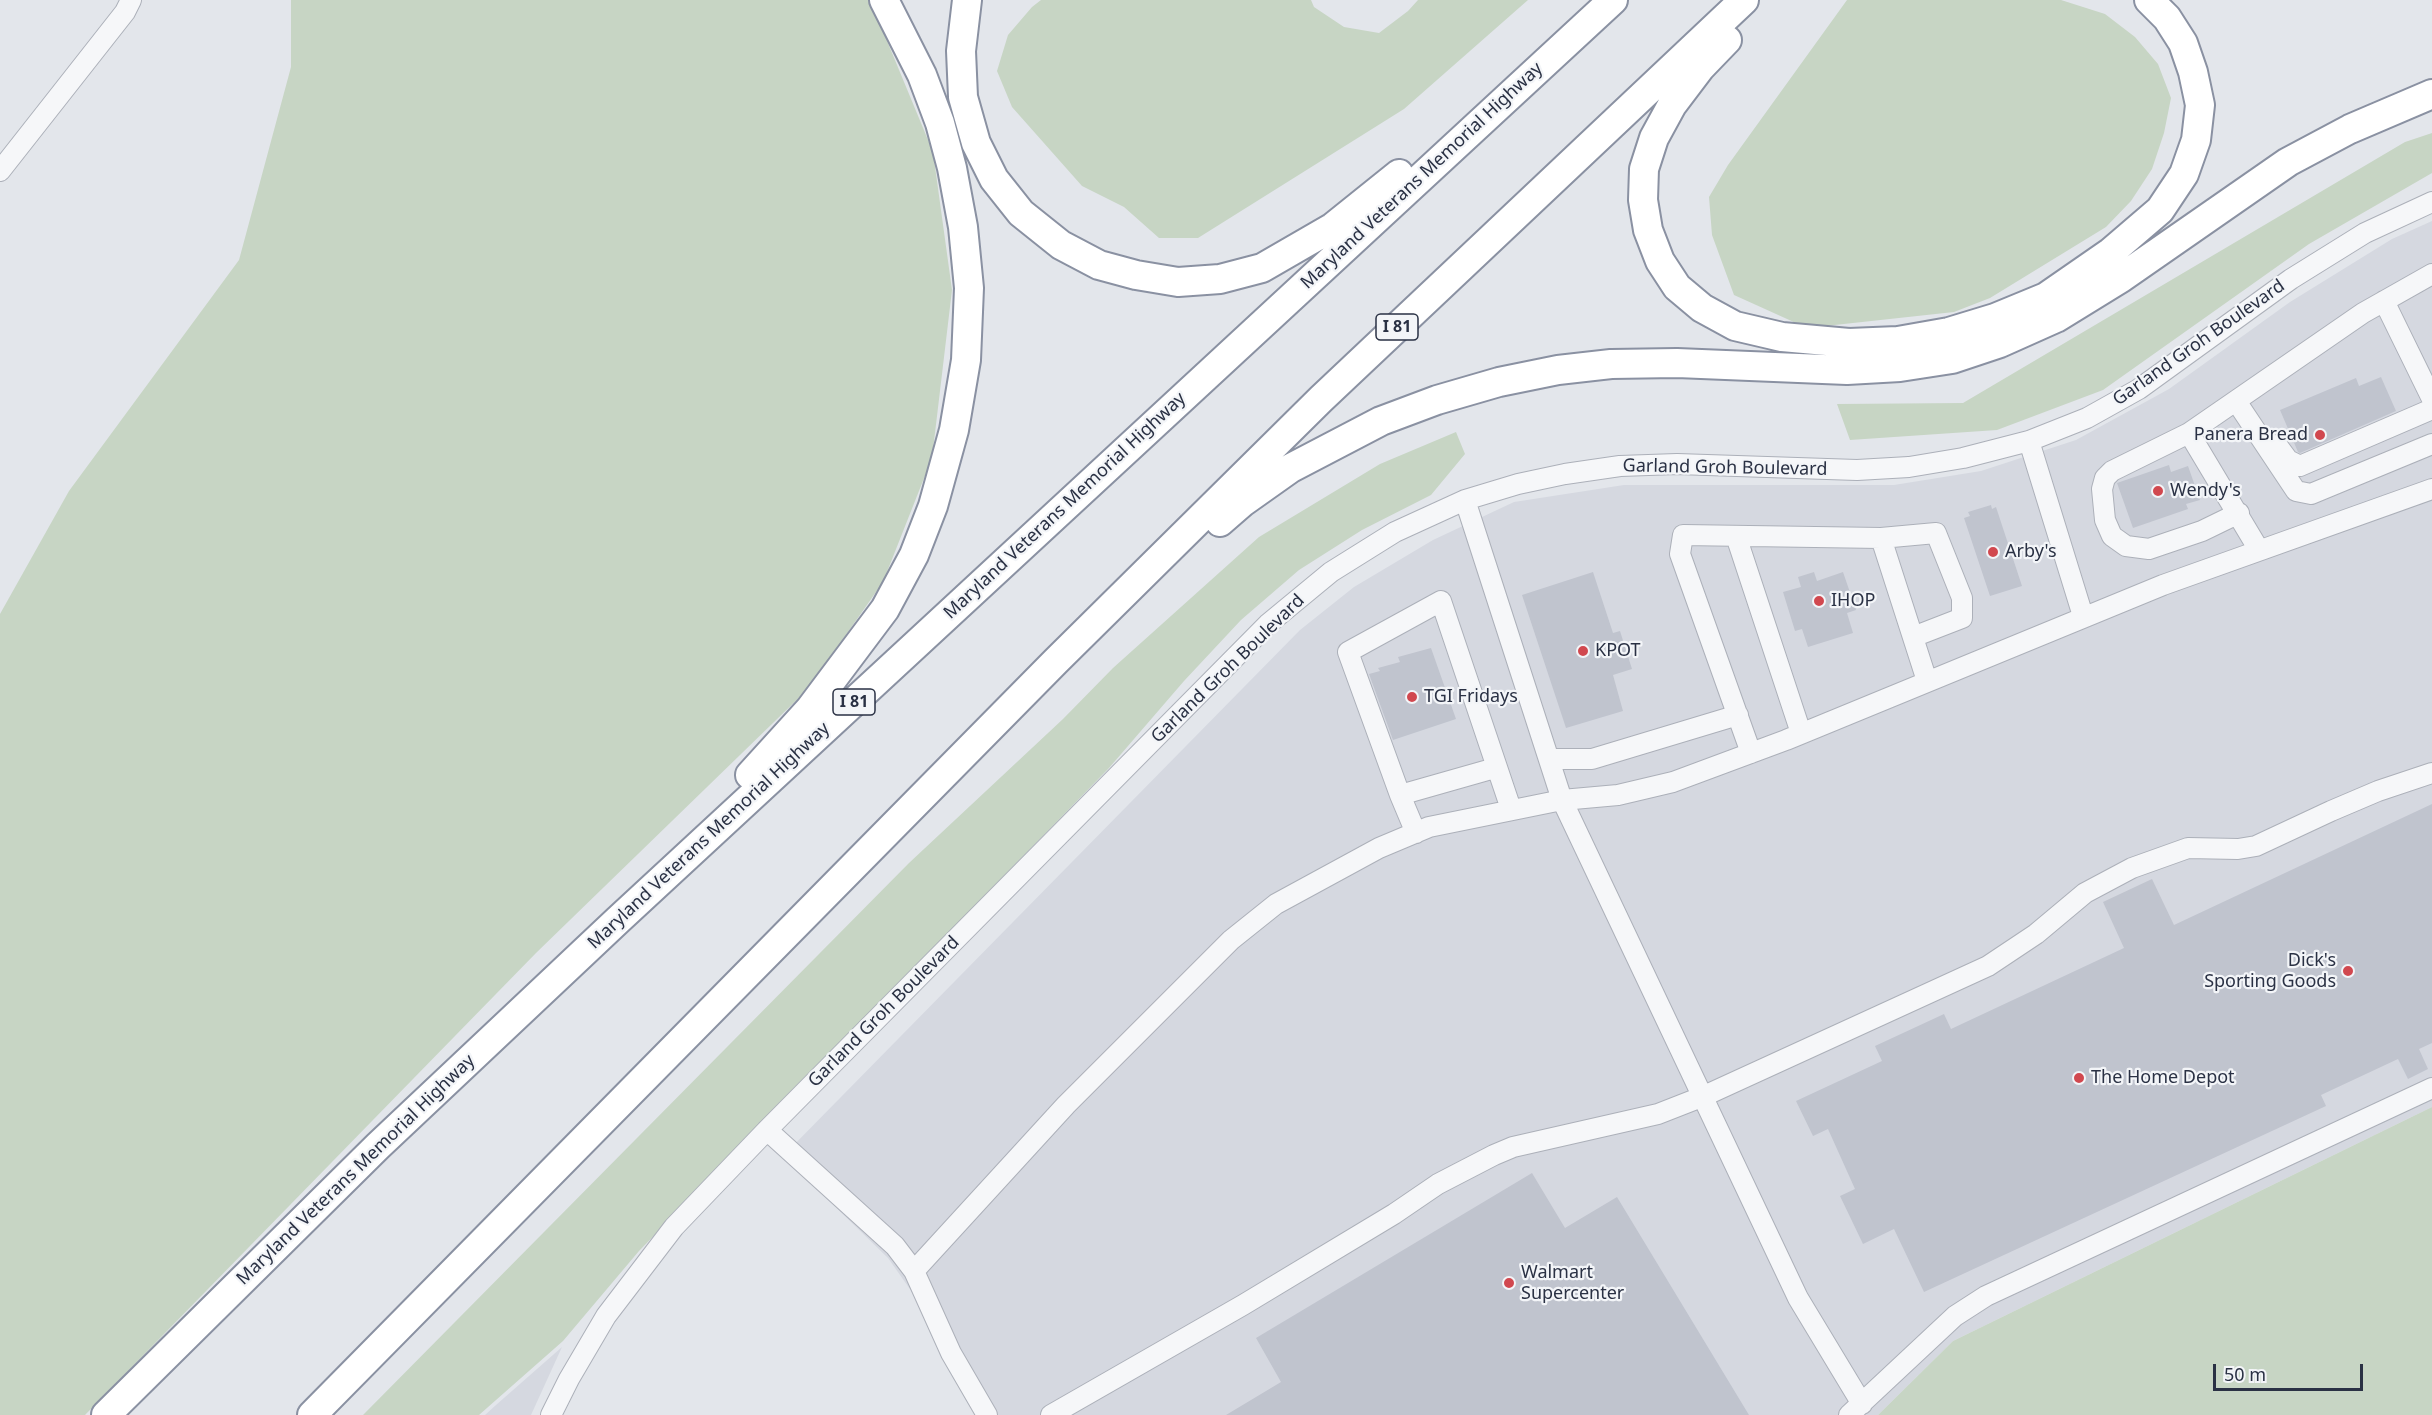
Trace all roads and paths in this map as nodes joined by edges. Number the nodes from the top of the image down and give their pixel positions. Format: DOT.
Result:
graph roads {
  1 [pos="131,0"];
  2 [pos="884,0"];
  3 [pos="967,0"];
  4 [pos="1613,0"];
  5 [pos="1744,0"];
  6 [pos="1764,0"];
  7 [pos="2149,0"];
  8 [pos="1586,25"];
  9 [pos="2432,94"];
  10 [pos="0,171"];
  11 [pos="2432,202"];
  12 [pos="2432,274"];
  13 [pos="2384,301"];
  14 [pos="2432,399"];
  15 [pos="2236,401"];
  16 [pos="2432,409"];
  17 [pos="2249,421"];
  18 [pos="2189,433"];
  19 [pos="2029,441"];
  20 [pos="2432,444"];
  21 [pos="2432,489"];
  22 [pos="1465,500"];
  23 [pos="2239,513"];
  24 [pos="1736,536"];
  25 [pos="1881,537"];
  26 [pos="2259,550"];
  27 [pos="2083,616"];
  28 [pos="1913,637"];
  29 [pos="1056,661"];
  30 [pos="1927,681"];
  31 [pos="1738,715"];
  32 [pos="1802,733"];
  33 [pos="1751,753"];
  34 [pos="1549,759"];
  35 [pos="1496,768"];
  36 [pos="2432,773"];
  37 [pos="1400,795"];
  38 [pos="1562,800"];
  39 [pos="1511,810"];
  40 [pos="1416,832"];
  41 [pos="618,920"];
  42 [pos="2432,1088"];
  43 [pos="1704,1096"];
  44 [pos="768,1130"];
  45 [pos="914,1271"];
  46 [pos="1855,1410"];
  47 [pos="106,1415"];
  48 [pos="312,1415"];
  49 [pos="551,1415"];
  50 [pos="987,1415"];
  51 [pos="1051,1415"];
  1 -- 10 [label="street"];
  2 -- 41 [label="highway"];
  3 -- 8 [label="highway"];
  4 -- 8 [label="highway, Maryland Veterans Memorial Highway / I 81"];
  5 -- 29 [label="highway, I 81"];
  6 -- 7 [label="highway"];
  8 -- 41 [label="highway, Maryland Veterans Memorial Highway / I 81"];
  9 -- 29 [label="highway"];
  11 -- 19 [label="street, Garland Groh Boulevard"];
  12 -- 13 [label="street"];
  13 -- 14 [label="street"];
  13 -- 15 [label="street"];
  15 -- 17 [label="street"];
  15 -- 18 [label="street"];
  16 -- 17 [label="street"];
  17 -- 20 [label="street"];
  18 -- 23 [label="street"];
  18 -- 23 [label="street"];
  19 -- 22 [label="street, Garland Groh Boulevard"];
  19 -- 27 [label="street"];
  21 -- 26 [label="street"];
  22 -- 34 [label="street"];
  22 -- 44 [label="street, Garland Groh Boulevard"];
  23 -- 26 [label="street"];
  24 -- 25 [label="street"];
  24 -- 31 [label="street"];
  24 -- 32 [label="street"];
  25 -- 28 [label="street"];
  25 -- 28 [label="street"];
  26 -- 27 [label="street"];
  27 -- 30 [label="street"];
  28 -- 30 [label="street"];
  29 -- 48 [label="highway, I 81"];
  30 -- 32 [label="street"];
  31 -- 33 [label="street"];
  31 -- 34 [label="street"];
  32 -- 33 [label="street"];
  33 -- 38 [label="street"];
  34 -- 38 [label="street"];
  35 -- 37 [label="street"];
  35 -- 37 [label="street"];
  35 -- 39 [label="street"];
  36 -- 43 [label="street"];
  37 -- 40 [label="street"];
  38 -- 39 [label="street"];
  38 -- 43 [label="street"];
  39 -- 40 [label="street"];
  40 -- 45 [label="street"];
  41 -- 47 [label="highway, Maryland Veterans Memorial Highway / I 81"];
  42 -- 46 [label="street"];
  43 -- 46 [label="street"];
  43 -- 51 [label="street"];
  44 -- 45 [label="street"];
  44 -- 49 [label="street, Garland Groh Boulevard"];
  45 -- 50 [label="street"];
}
